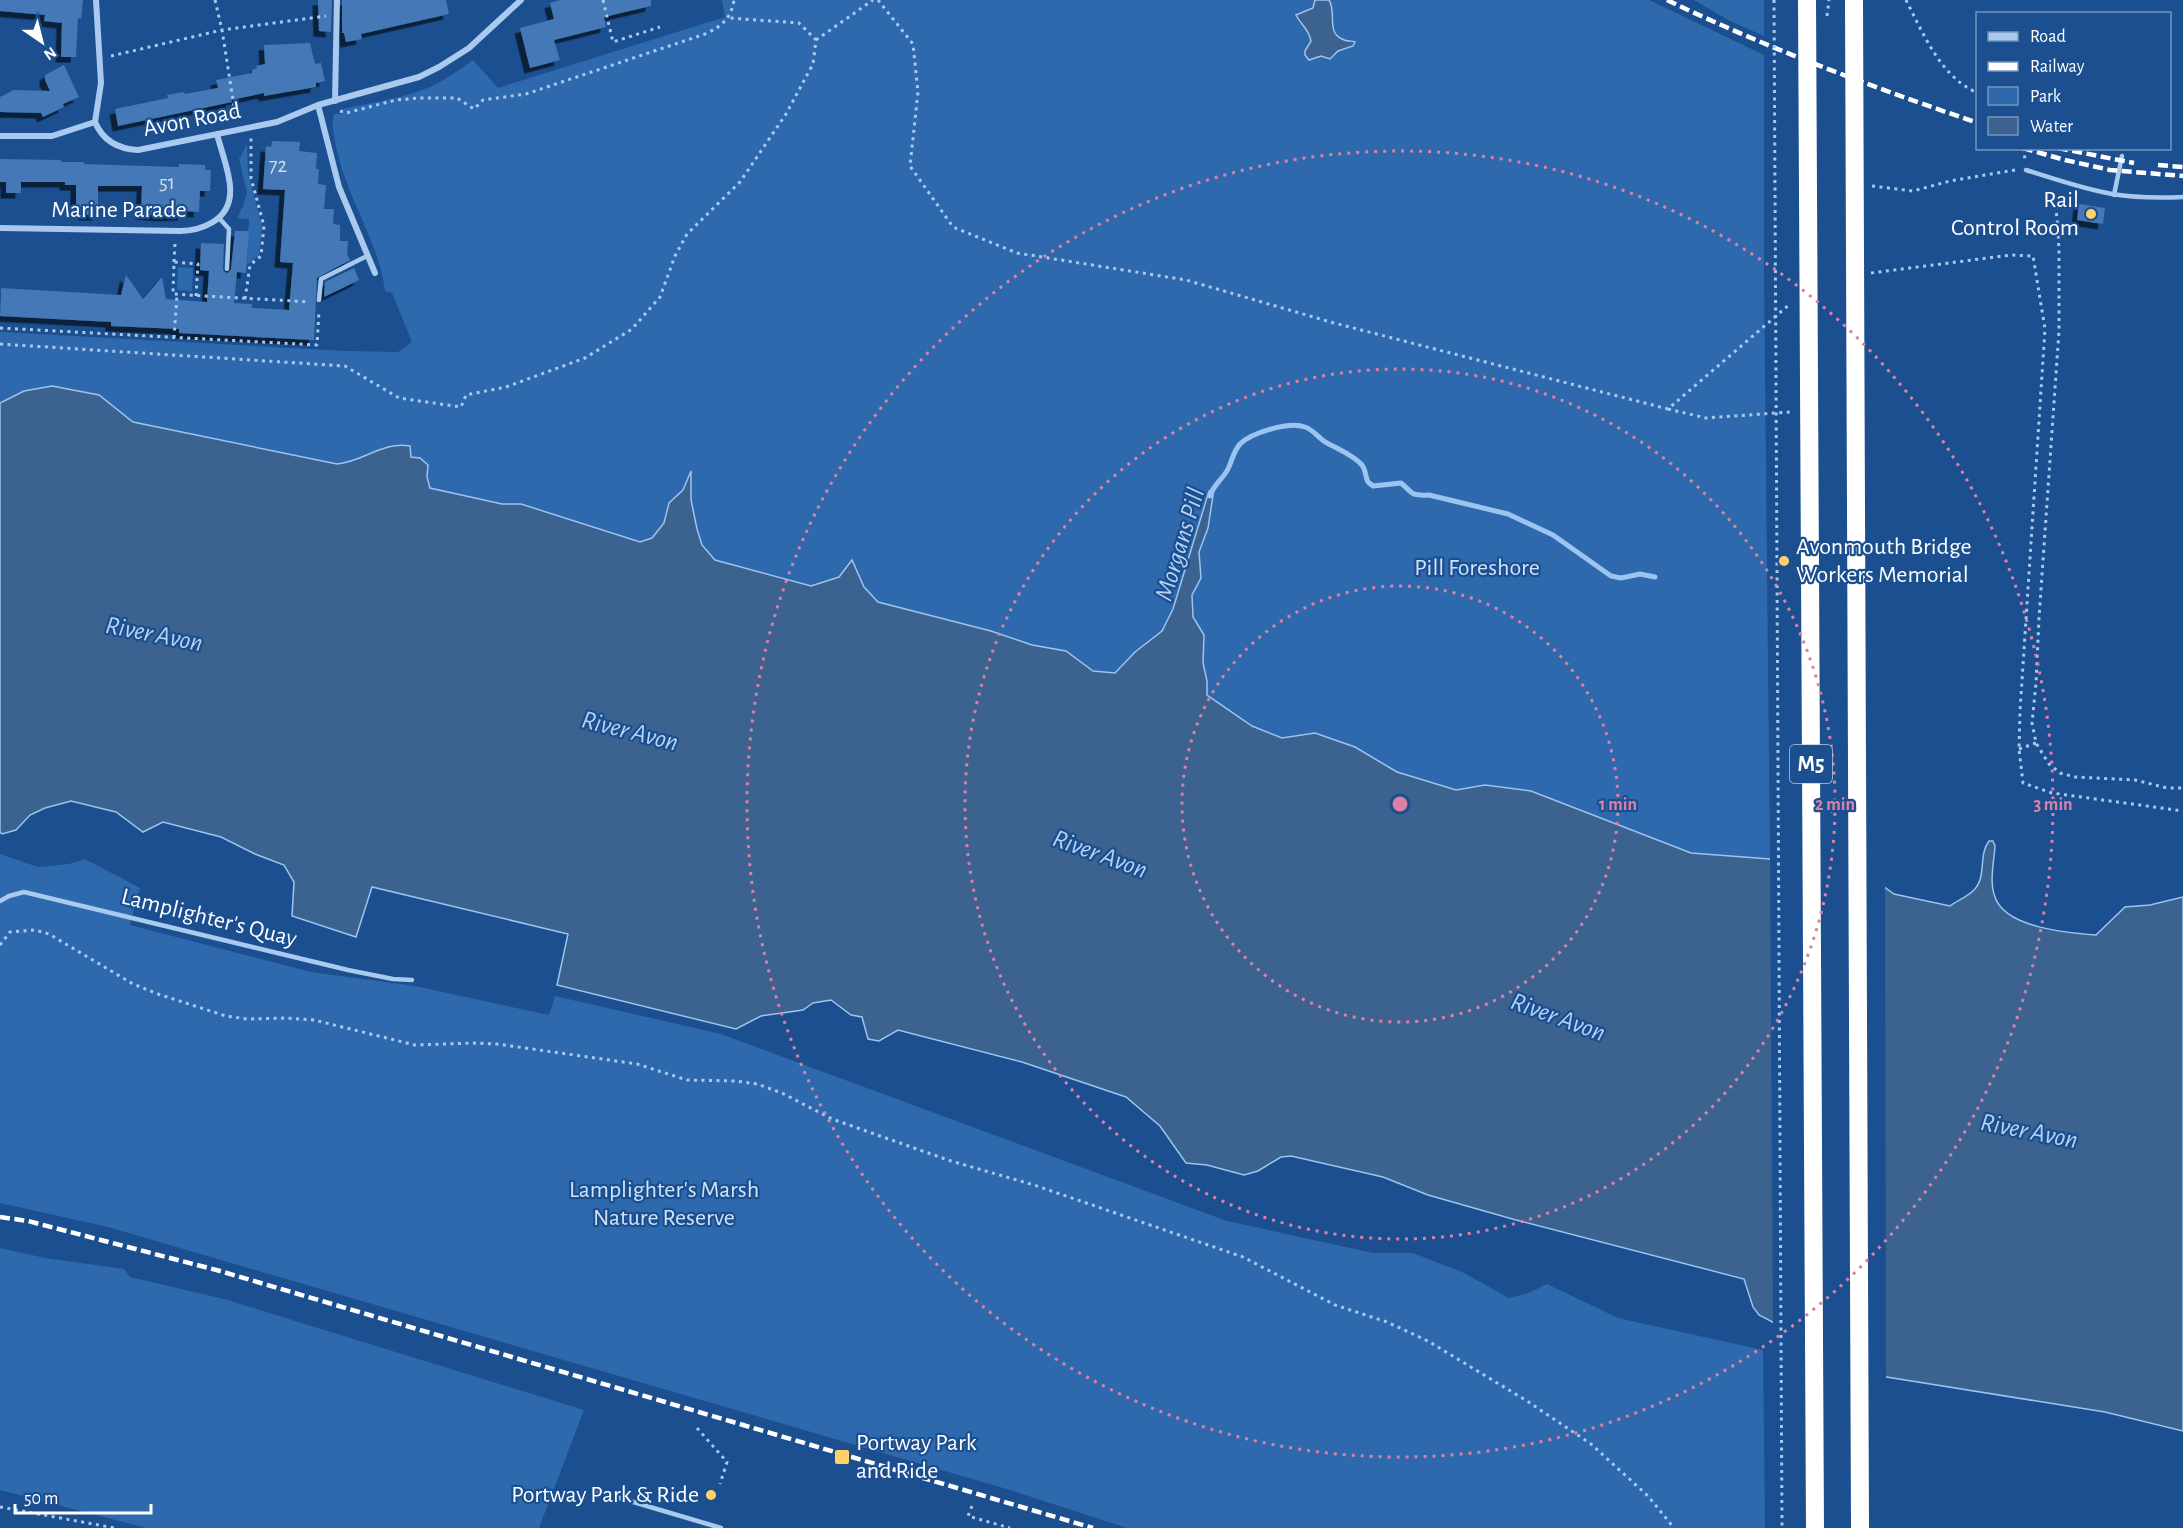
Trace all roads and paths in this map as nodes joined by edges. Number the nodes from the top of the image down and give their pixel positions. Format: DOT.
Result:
graph roads {
  1 [pos="96,0"];
  2 [pos="215,0"];
  3 [pos="337,0"];
  4 [pos="521,0"];
  5 [pos="603,0"];
  6 [pos="734,0"];
  7 [pos="873,0"];
  8 [pos="878,0"];
  9 [pos="1774,0"];
  10 [pos="1807,0"];
  11 [pos="1854,0"];
  12 [pos="1906,0"];
  13 [pos="337,14"];
  14 [pos="729,18"];
  15 [pos="660,27"];
  16 [pos="222,30"];
  17 [pos="816,40"];
  18 [pos="100,58"];
  19 [pos="1976,92"];
  20 [pos="335,101"];
  21 [pos="318,105"];
  22 [pos="95,122"];
  23 [pos="251,127"];
  24 [pos="238,130"];
  25 [pos="218,134"];
  26 [pos="0,136"];
  27 [pos="2024,150"];
  28 [pos="2122,156"];
  29 [pos="2025,163"];
  30 [pos="2026,170"];
  31 [pos="2050,177"];
  32 [pos="1863,185"];
  33 [pos="2114,195"];
  34 [pos="2183,197"];
  35 [pos="219,218"];
  36 [pos="0,228"];
  37 [pos="176,231"];
  38 [pos="368,256"];
  39 [pos="174,262"];
  40 [pos="227,269"];
  41 [pos="375,273"];
  42 [pos="1864,274"];
  43 [pos="177,295"];
  44 [pos="196,296"];
  45 [pos="245,298"];
  46 [pos="319,300"];
  47 [pos="1792,303"];
  48 [pos="0,328"];
  49 [pos="174,338"];
  50 [pos="0,344"];
  51 [pos="1668,409"];
  52 [pos="1795,411"];
  53 [pos="2036,743"];
  54 [pos="2019,749"];
  55 [pos="2183,788"];
  56 [pos="2183,811"];
  57 [pos="0,901"];
  58 [pos="0,945"];
  59 [pos="412,980"];
  60 [pos="697,1428"];
  61 [pos="720,1484"];
  62 [pos="596,1491"];
  63 [pos="972,1506"];
  64 [pos="0,1507"];
  65 [pos="115,1528"];
  66 [pos="721,1528"];
  67 [pos="1010,1528"];
  68 [pos="1674,1528"];
  69 [pos="1782,1528"];
  70 [pos="1815,1528"];
  71 [pos="1860,1528"];
  1 -- 18 [label="street"];
  2 -- 16 [label="path"];
  3 -- 13 [label="street"];
  4 -- 20 [label="street, Avon Road"];
  5 -- 15 [label="path"];
  6 -- 14 [label="path"];
  7 -- 17 [label="path"];
  8 -- 51 [label="path"];
  9 -- 69 [label="path, bridge"];
  10 -- 70 [label="highway, M5, bridge"];
  11 -- 71 [label="highway, M5, bridge"];
  12 -- 19 [label="path"];
  13 -- 16 [label="path"];
  13 -- 20 [label="street"];
  14 -- 17 [label="path"];
  14 -- 21 [label="path"];
  16 -- 18 [label="path"];
  16 -- 24 [label="path"];
  17 -- 50 [label="path"];
  18 -- 22 [label="street"];
  20 -- 21 [label="street, Avon Road"];
  21 -- 23 [label="street, Avon Road"];
  21 -- 38 [label="street"];
  22 -- 25 [label="street, Avon Road"];
  22 -- 26 [label="street"];
  23 -- 24 [label="street, Avon Road"];
  23 -- 45 [label="path"];
  24 -- 25 [label="street, Avon Road"];
  25 -- 35 [label="street, Marine Parade"];
  27 -- 29 [label="path"];
  28 -- 33 [label="lane"];
  30 -- 31 [label="lane"];
  30 -- 32 [label="path"];
  31 -- 33 [label="lane"];
  31 -- 53 [label="path"];
  33 -- 34 [label="lane"];
  35 -- 37 [label="street, Marine Parade"];
  35 -- 40 [label="lane"];
  36 -- 37 [label="street, Marine Parade"];
  37 -- 39 [label="path"];
  38 -- 41 [label="street"];
  38 -- 46 [label="lane"];
  39 -- 43 [label="path"];
  39 -- 44 [label="path"];
  42 -- 54 [label="path"];
  43 -- 44 [label="path"];
  43 -- 49 [label="path"];
  44 -- 45 [label="path"];
  45 -- 49 [label="path"];
  47 -- 51 [label="path"];
  48 -- 49 [label="path"];
  51 -- 52 [label="path"];
  53 -- 54 [label="path"];
  53 -- 55 [label="path"];
  54 -- 56 [label="path"];
  57 -- 59 [label="lane, Lamplighter's Quay"];
  58 -- 68 [label="path"];
  60 -- 61 [label="path"];
  62 -- 66 [label="lane"];
  63 -- 67 [label="path"];
  64 -- 65 [label="path"];
}
